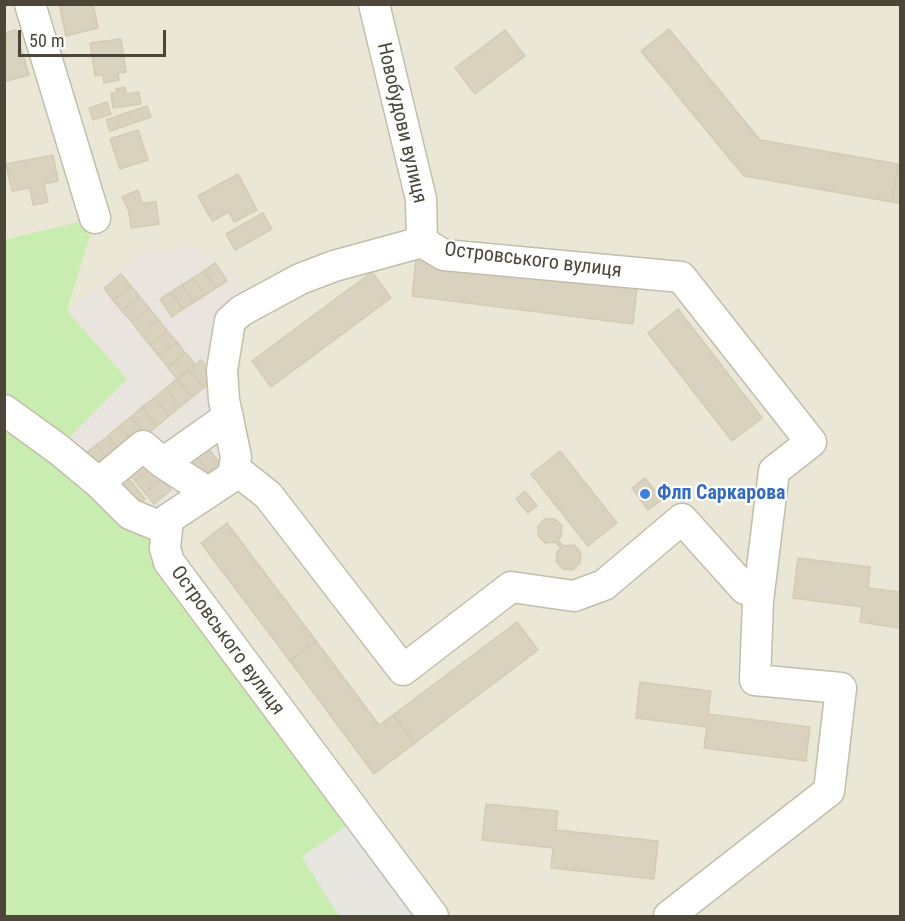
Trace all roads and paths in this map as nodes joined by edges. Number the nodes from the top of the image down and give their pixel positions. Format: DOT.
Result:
graph roads {
  1 [pos="30,4"];
  2 [pos="374,4"];
  3 [pos="95,218"];
  4 [pos="422,242"];
  5 [pos="4,410"];
  6 [pos="228,417"];
  7 [pos="163,463"];
  8 [pos="234,469"];
  9 [pos="99,483"];
  10 [pos="206,492"];
  11 [pos="166,529"];
  12 [pos="759,591"];
  13 [pos="433,916"];
  14 [pos="669,916"];
  1 -- 3 [label="street"];
  2 -- 4 [label="street, Новобудови вулиця"];
  4 -- 6 [label="street, Островського вулиця"];
  4 -- 12 [label="street, Островського вулиця"];
  5 -- 9 [label="street"];
  6 -- 7 [label="street"];
  6 -- 8 [label="street, Островського вулиця"];
  7 -- 9 [label="street"];
  7 -- 10 [label="street"];
  8 -- 10 [label="street"];
  8 -- 12 [label="street"];
  9 -- 11 [label="street"];
  10 -- 11 [label="street"];
  11 -- 13 [label="street, Островського вулиця"];
  12 -- 14 [label="street, Островського вулиця"];
}
